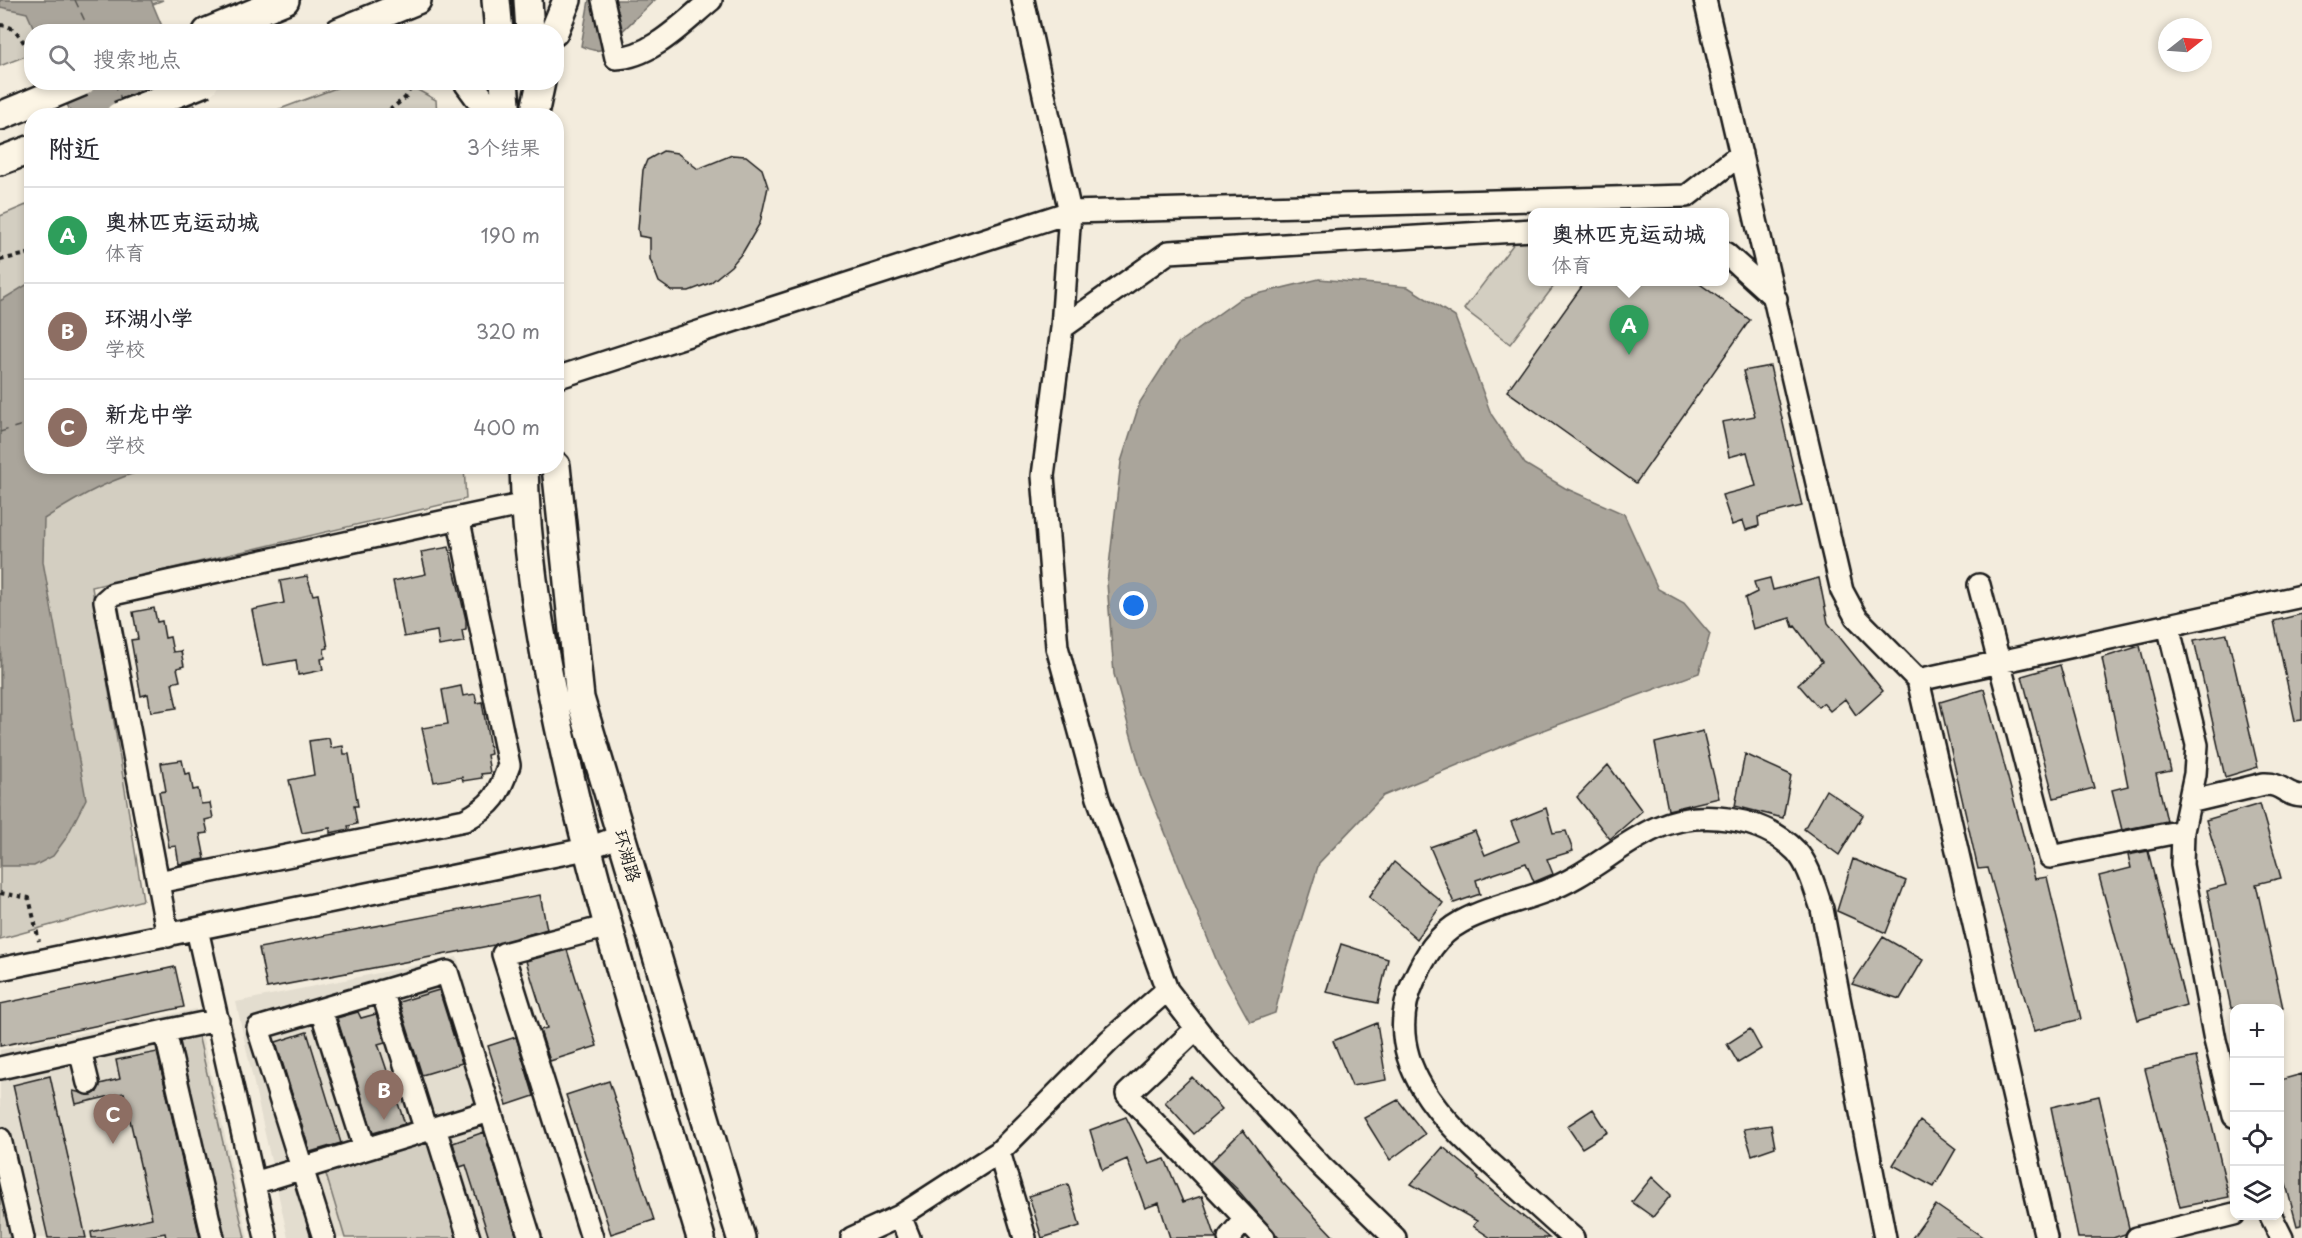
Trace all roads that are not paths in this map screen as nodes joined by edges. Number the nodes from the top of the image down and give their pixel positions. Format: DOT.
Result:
graph roads {
  1 [pos="285,0"];
  2 [pos="417,0"];
  3 [pos="496,0"];
  4 [pos="528,0"];
  5 [pos="567,0"];
  6 [pos="603,0"];
  7 [pos="711,0"];
  8 [pos="1023,0"];
  9 [pos="1706,0"];
  10 [pos="225,24"];
  11 [pos="364,24"];
  12 [pos="499,24"];
  13 [pos="530,24"];
  14 [pos="557,24"];
  15 [pos="63,90"];
  16 [pos="185,90"];
  17 [pos="474,90"];
  18 [pos="505,90"];
  19 [pos="532,90"];
  20 [pos="539,90"];
  21 [pos="139,108"];
  22 [pos="487,108"];
  23 [pos="506,108"];
  24 [pos="534,108"];
  25 [pos="535,108"];
  26 [pos="0,116"];
  27 [pos="24,152"];
  28 [pos="1741,154"];
  29 [pos="0,161"];
  30 [pos="1687,204"];
  31 [pos="1070,212"];
  32 [pos="1528,230"];
  33 [pos="1729,258"];
  34 [pos="1776,299"];
  35 [pos="1062,328"];
  36 [pos="564,375"];
  37 [pos="524,474"];
  38 [pos="557,474"];
  39 [pos="525,504"];
  40 [pos="455,519"];
  41 [pos="1979,585"];
  42 [pos="2302,596"];
  43 [pos="2168,626"];
  44 [pos="2000,662"];
  45 [pos="1918,680"];
  46 [pos="2302,796"];
  47 [pos="2189,802"];
  48 [pos="2183,831"];
  49 [pos="621,836"];
  50 [pos="586,849"];
  51 [pos="158,882"];
  52 [pos="609,926"];
  53 [pos="197,929"];
  54 [pos="168,936"];
  55 [pos="0,969"];
  56 [pos="1167,990"];
  57 [pos="381,991"];
  58 [pos="321,1010"];
  59 [pos="218,1020"];
  60 [pos="1196,1029"];
  61 [pos="165,1031"];
  62 [pos="80,1050"];
  63 [pos="0,1068"];
  64 [pos="88,1083"];
  65 [pos="490,1111"];
  66 [pos="2234,1112"];
  67 [pos="431,1130"];
  68 [pos="0,1139"];
  69 [pos="365,1149"];
  70 [pos="999,1152"];
  71 [pos="303,1168"];
  72 [pos="254,1183"];
  73 [pos="7,1197"];
  74 [pos="2230,1215"];
  75 [pos="900,1216"];
  76 [pos="1245,1219"];
  77 [pos="2273,1220"];
  78 [pos="23,1238"];
  79 [pos="213,1238"];
  80 [pos="267,1238"];
  81 [pos="324,1238"];
  82 [pos="469,1238"];
  83 [pos="530,1238"];
  84 [pos="592,1238"];
  85 [pos="701,1238"];
  86 [pos="741,1238"];
  87 [pos="852,1238"];
  88 [pos="909,1238"];
  89 [pos="1025,1238"];
  90 [pos="1229,1238"];
  91 [pos="1264,1238"];
  92 [pos="1395,1238"];
  93 [pos="1573,1238"];
  94 [pos="1885,1238"];
  95 [pos="2046,1238"];
  96 [pos="2137,1238"];
  97 [pos="2282,1238"];
  1 -- 10 [label="main road"];
  2 -- 11 [label="main road"];
  3 -- 12 [label="main road"];
  4 -- 13 [label="main road"];
  5 -- 14 [label="main road"];
  6 -- 7 [label="street"];
  8 -- 31 [label="street"];
  9 -- 28 [label="street"];
  15 -- 26 [label="main road, bridge"];
  16 -- 21 [label="main road, bridge"];
  17 -- 22 [label="main road"];
  18 -- 23 [label="main road"];
  19 -- 24 [label="main road"];
  20 -- 25 [label="main road"];
  27 -- 29 [label="main road"];
  28 -- 30 [label="street"];
  28 -- 34 [label="street"];
  30 -- 31 [label="street"];
  31 -- 35 [label="street"];
  31 -- 36 [label="street"];
  32 -- 35 [label="street"];
  33 -- 34 [label="street"];
  34 -- 45 [label="street"];
  35 -- 56 [label="street"];
  37 -- 39 [label="main road, 环湖路"];
  38 -- 49 [label="main road, 环湖路"];
  39 -- 40 [label="street"];
  39 -- 50 [label="main road, 环湖路"];
  40 -- 51 [label="street"];
  40 -- 51 [label="street"];
  41 -- 44 [label="street"];
  42 -- 43 [label="street"];
  43 -- 44 [label="street"];
  43 -- 47 [label="street"];
  44 -- 45 [label="street"];
  44 -- 48 [label="street"];
  45 -- 95 [label="street"];
  46 -- 47 [label="street"];
  47 -- 48 [label="street"];
  48 -- 66 [label="street"];
  49 -- 50 [label="street"];
  49 -- 86 [label="main road, 环湖路"];
  50 -- 52 [label="main road, 环湖路"];
  50 -- 53 [label="street"];
  51 -- 54 [label="street"];
  52 -- 84 [label="street"];
  52 -- 85 [label="main road, 环湖路"];
  53 -- 54 [label="street"];
  53 -- 59 [label="street"];
  54 -- 55 [label="street"];
  56 -- 60 [label="street"];
  56 -- 70 [label="street"];
  57 -- 58 [label="street"];
  57 -- 65 [label="street"];
  57 -- 67 [label="street"];
  58 -- 69 [label="street"];
  58 -- 71 [label="street"];
  59 -- 61 [label="street"];
  59 -- 72 [label="street"];
  60 -- 76 [label="street"];
  60 -- 92 [label="street"];
  61 -- 62 [label="street"];
  61 -- 79 [label="street"];
  62 -- 63 [label="street"];
  62 -- 64 [label="street"];
  65 -- 67 [label="street"];
  65 -- 83 [label="street"];
  67 -- 69 [label="street"];
  67 -- 82 [label="street"];
  68 -- 73 [label="street"];
  69 -- 71 [label="street"];
  70 -- 75 [label="street"];
  70 -- 89 [label="street"];
  71 -- 72 [label="street"];
  71 -- 81 [label="street"];
  72 -- 80 [label="street"];
  73 -- 78 [label="street"];
  74 -- 96 [label="street"];
  75 -- 87 [label="street"];
  75 -- 88 [label="street"];
  76 -- 90 [label="street"];
  76 -- 91 [label="street"];
  77 -- 97 [label="street"];
  93 -- 94 [label="street"];
}
